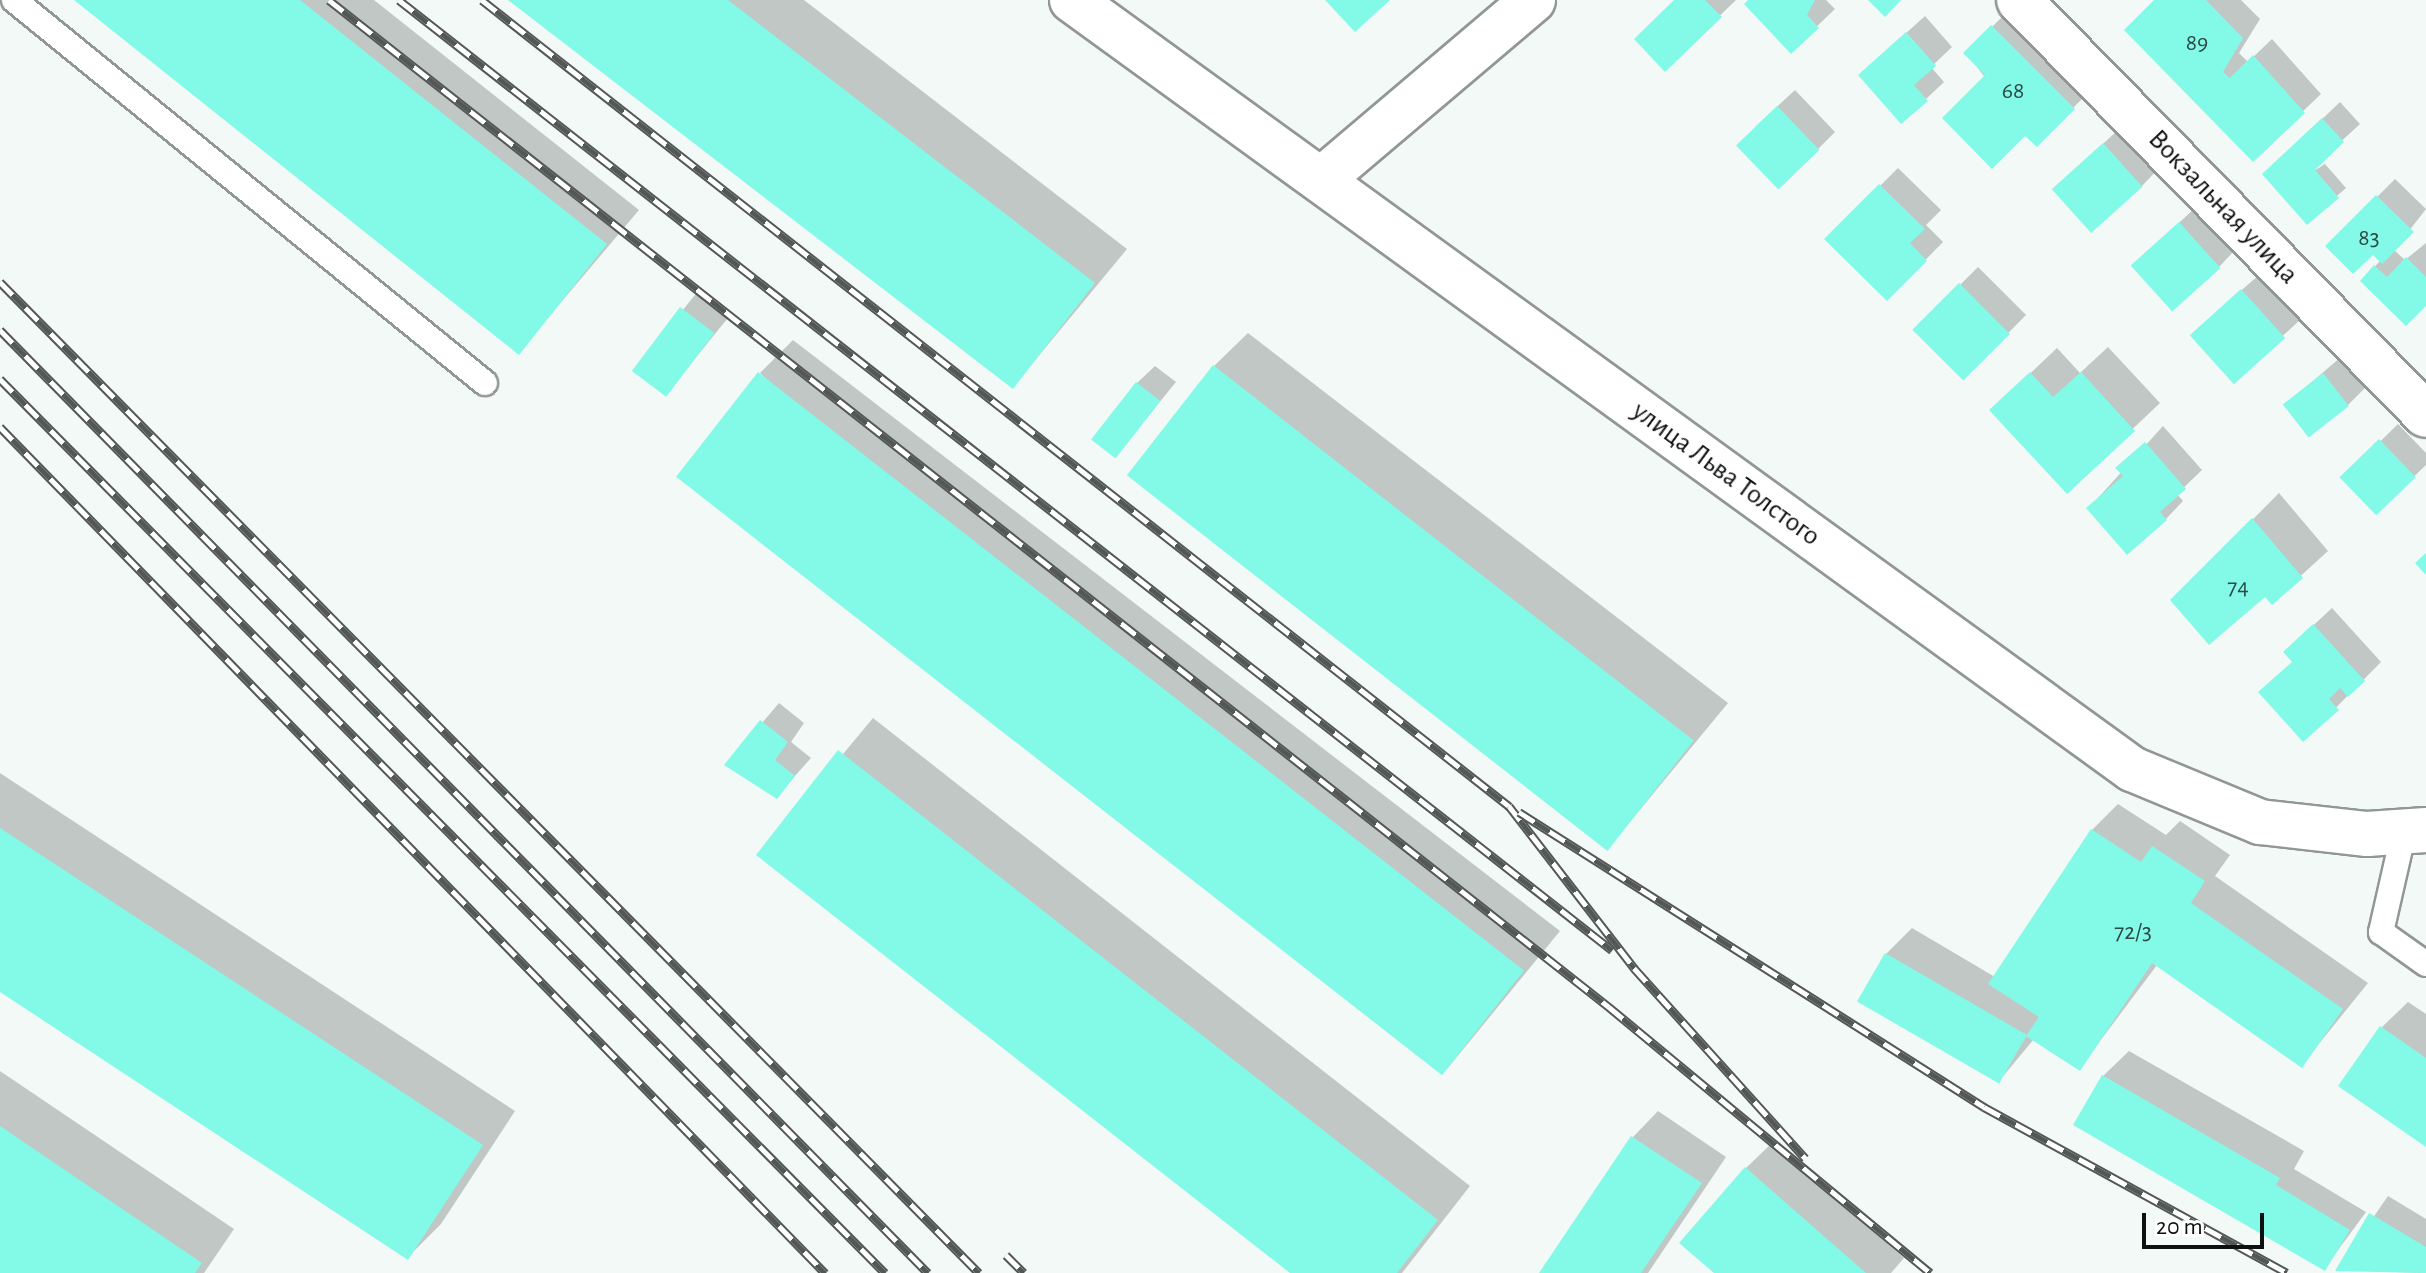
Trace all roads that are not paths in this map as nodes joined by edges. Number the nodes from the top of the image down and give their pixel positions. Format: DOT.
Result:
graph roads {
  1 [pos="14,0"];
  2 [pos="1072,0"];
  3 [pos="1533,0"];
  4 [pos="2019,0"];
  5 [pos="1321,180"];
  6 [pos="485,383"];
  7 [pos="2426,415"];
  8 [pos="2415,831"];
  9 [pos="2426,964"];
  1 -- 6 [label="lane"];
  2 -- 5 [label="street, улица Льва Толстого"];
  3 -- 5 [label="street"];
  4 -- 7 [label="street, Вокзальная улица"];
  5 -- 8 [label="street, улица Льва Толстого"];
  8 -- 9 [label="lane"];
}
